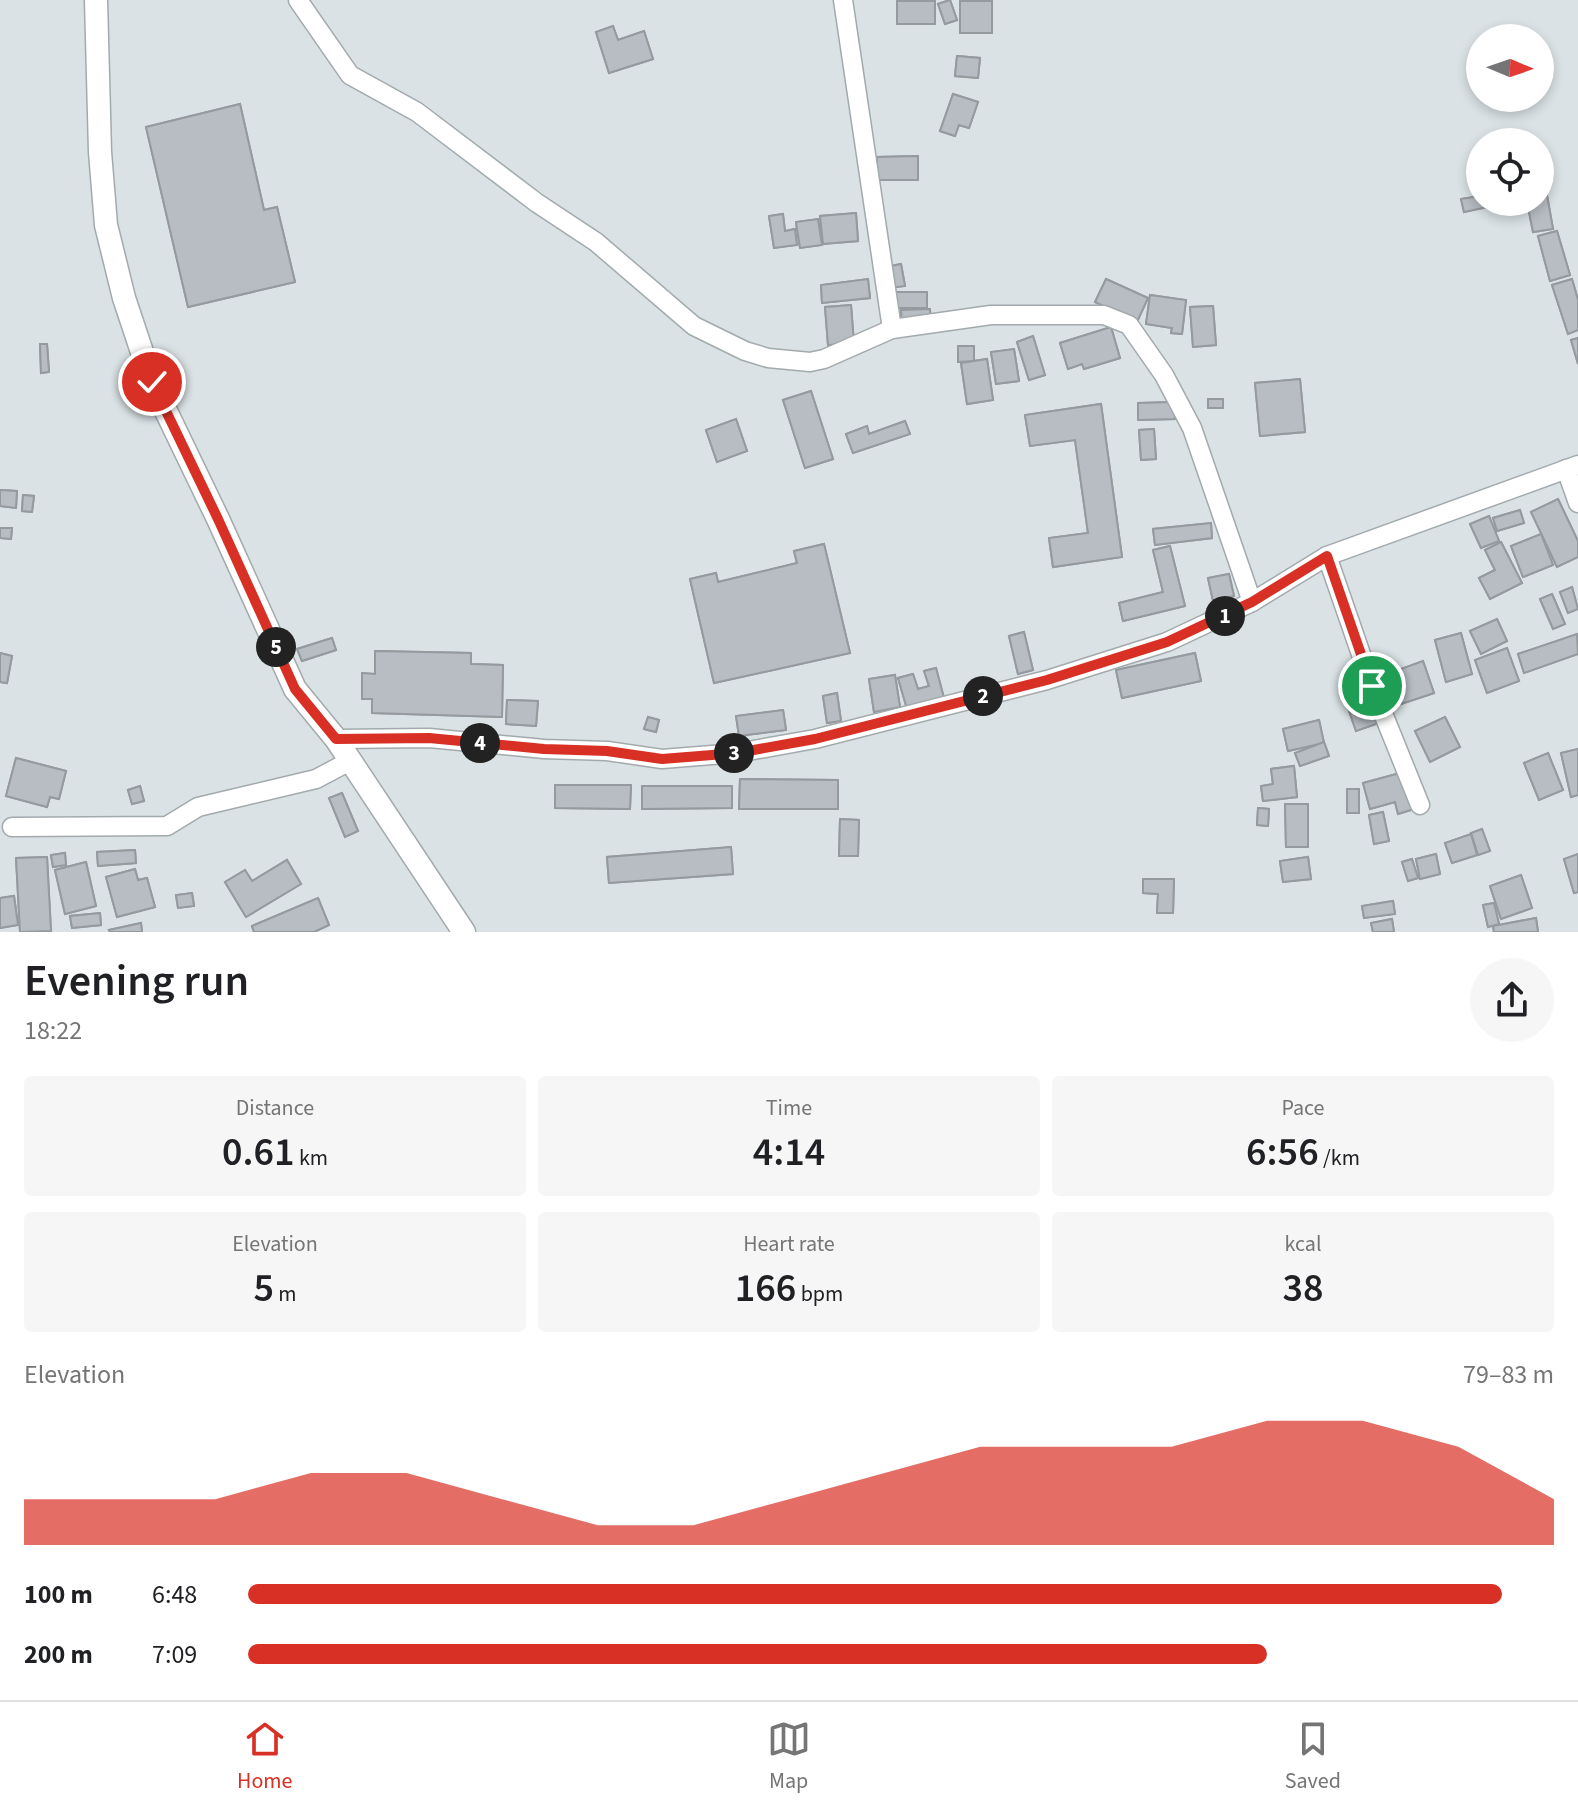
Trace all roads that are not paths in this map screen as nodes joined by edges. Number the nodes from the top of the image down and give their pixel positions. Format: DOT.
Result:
graph roads {
  1 [pos="96,0"];
  2 [pos="298,0"];
  3 [pos="843,0"];
  4 [pos="892,329"];
  5 [pos="1572,467"];
  6 [pos="1578,503"];
  7 [pos="1327,556"];
  8 [pos="1252,602"];
  9 [pos="336,739"];
  10 [pos="350,761"];
  11 [pos="1420,805"];
  12 [pos="12,827"];
  13 [pos="464,932"];
  1 -- 9 [label="street"];
  2 -- 4 [label="street"];
  3 -- 4 [label="street"];
  4 -- 8 [label="street"];
  5 -- 6 [label="street"];
  5 -- 7 [label="street"];
  7 -- 8 [label="street"];
  7 -- 11 [label="street"];
  8 -- 9 [label="street"];
  9 -- 10 [label="street"];
  10 -- 12 [label="street"];
  10 -- 13 [label="street"];
}
